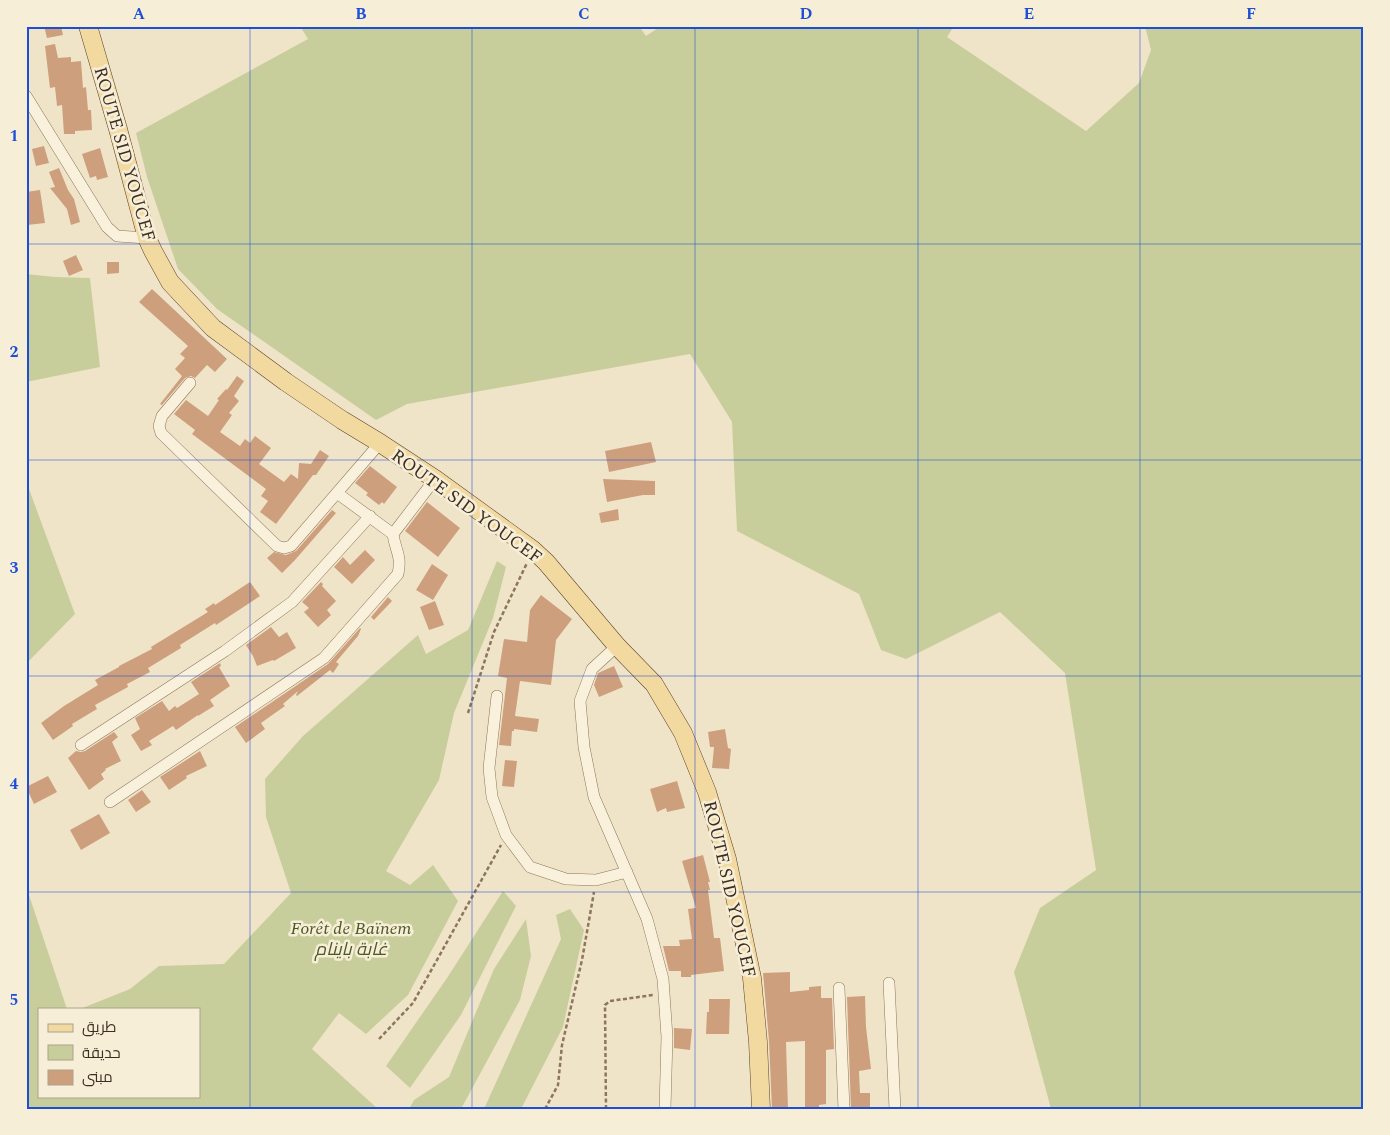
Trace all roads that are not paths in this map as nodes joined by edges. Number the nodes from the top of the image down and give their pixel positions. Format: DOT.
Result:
graph roads {
  1 [pos="88,26"];
  2 [pos="26,96"];
  3 [pos="147,238"];
  4 [pos="190,383"];
  5 [pos="380,443"];
  6 [pos="435,479"];
  7 [pos="337,493"];
  8 [pos="370,516"];
  9 [pos="393,534"];
  10 [pos="617,646"];
  11 [pos="497,696"];
  12 [pos="81,744"];
  13 [pos="110,802"];
  14 [pos="627,872"];
  15 [pos="889,983"];
  16 [pos="839,988"];
  17 [pos="665,1109"];
  18 [pos="761,1109"];
  19 [pos="844,1109"];
  20 [pos="895,1109"];
  1 -- 3 [label="main road, ROUTE SID YOUCEF"];
  2 -- 3 [label="street"];
  3 -- 5 [label="main road, ROUTE SID YOUCEF"];
  4 -- 7 [label="street"];
  5 -- 6 [label="main road, ROUTE SID YOUCEF"];
  5 -- 7 [label="street"];
  6 -- 9 [label="street"];
  6 -- 10 [label="main road, ROUTE SID YOUCEF"];
  7 -- 8 [label="street"];
  8 -- 9 [label="street"];
  8 -- 12 [label="street"];
  9 -- 13 [label="street"];
  10 -- 14 [label="street"];
  10 -- 18 [label="main road, ROUTE SID YOUCEF"];
  11 -- 14 [label="street"];
  14 -- 17 [label="street"];
  15 -- 20 [label="street"];
  16 -- 19 [label="street"];
}
